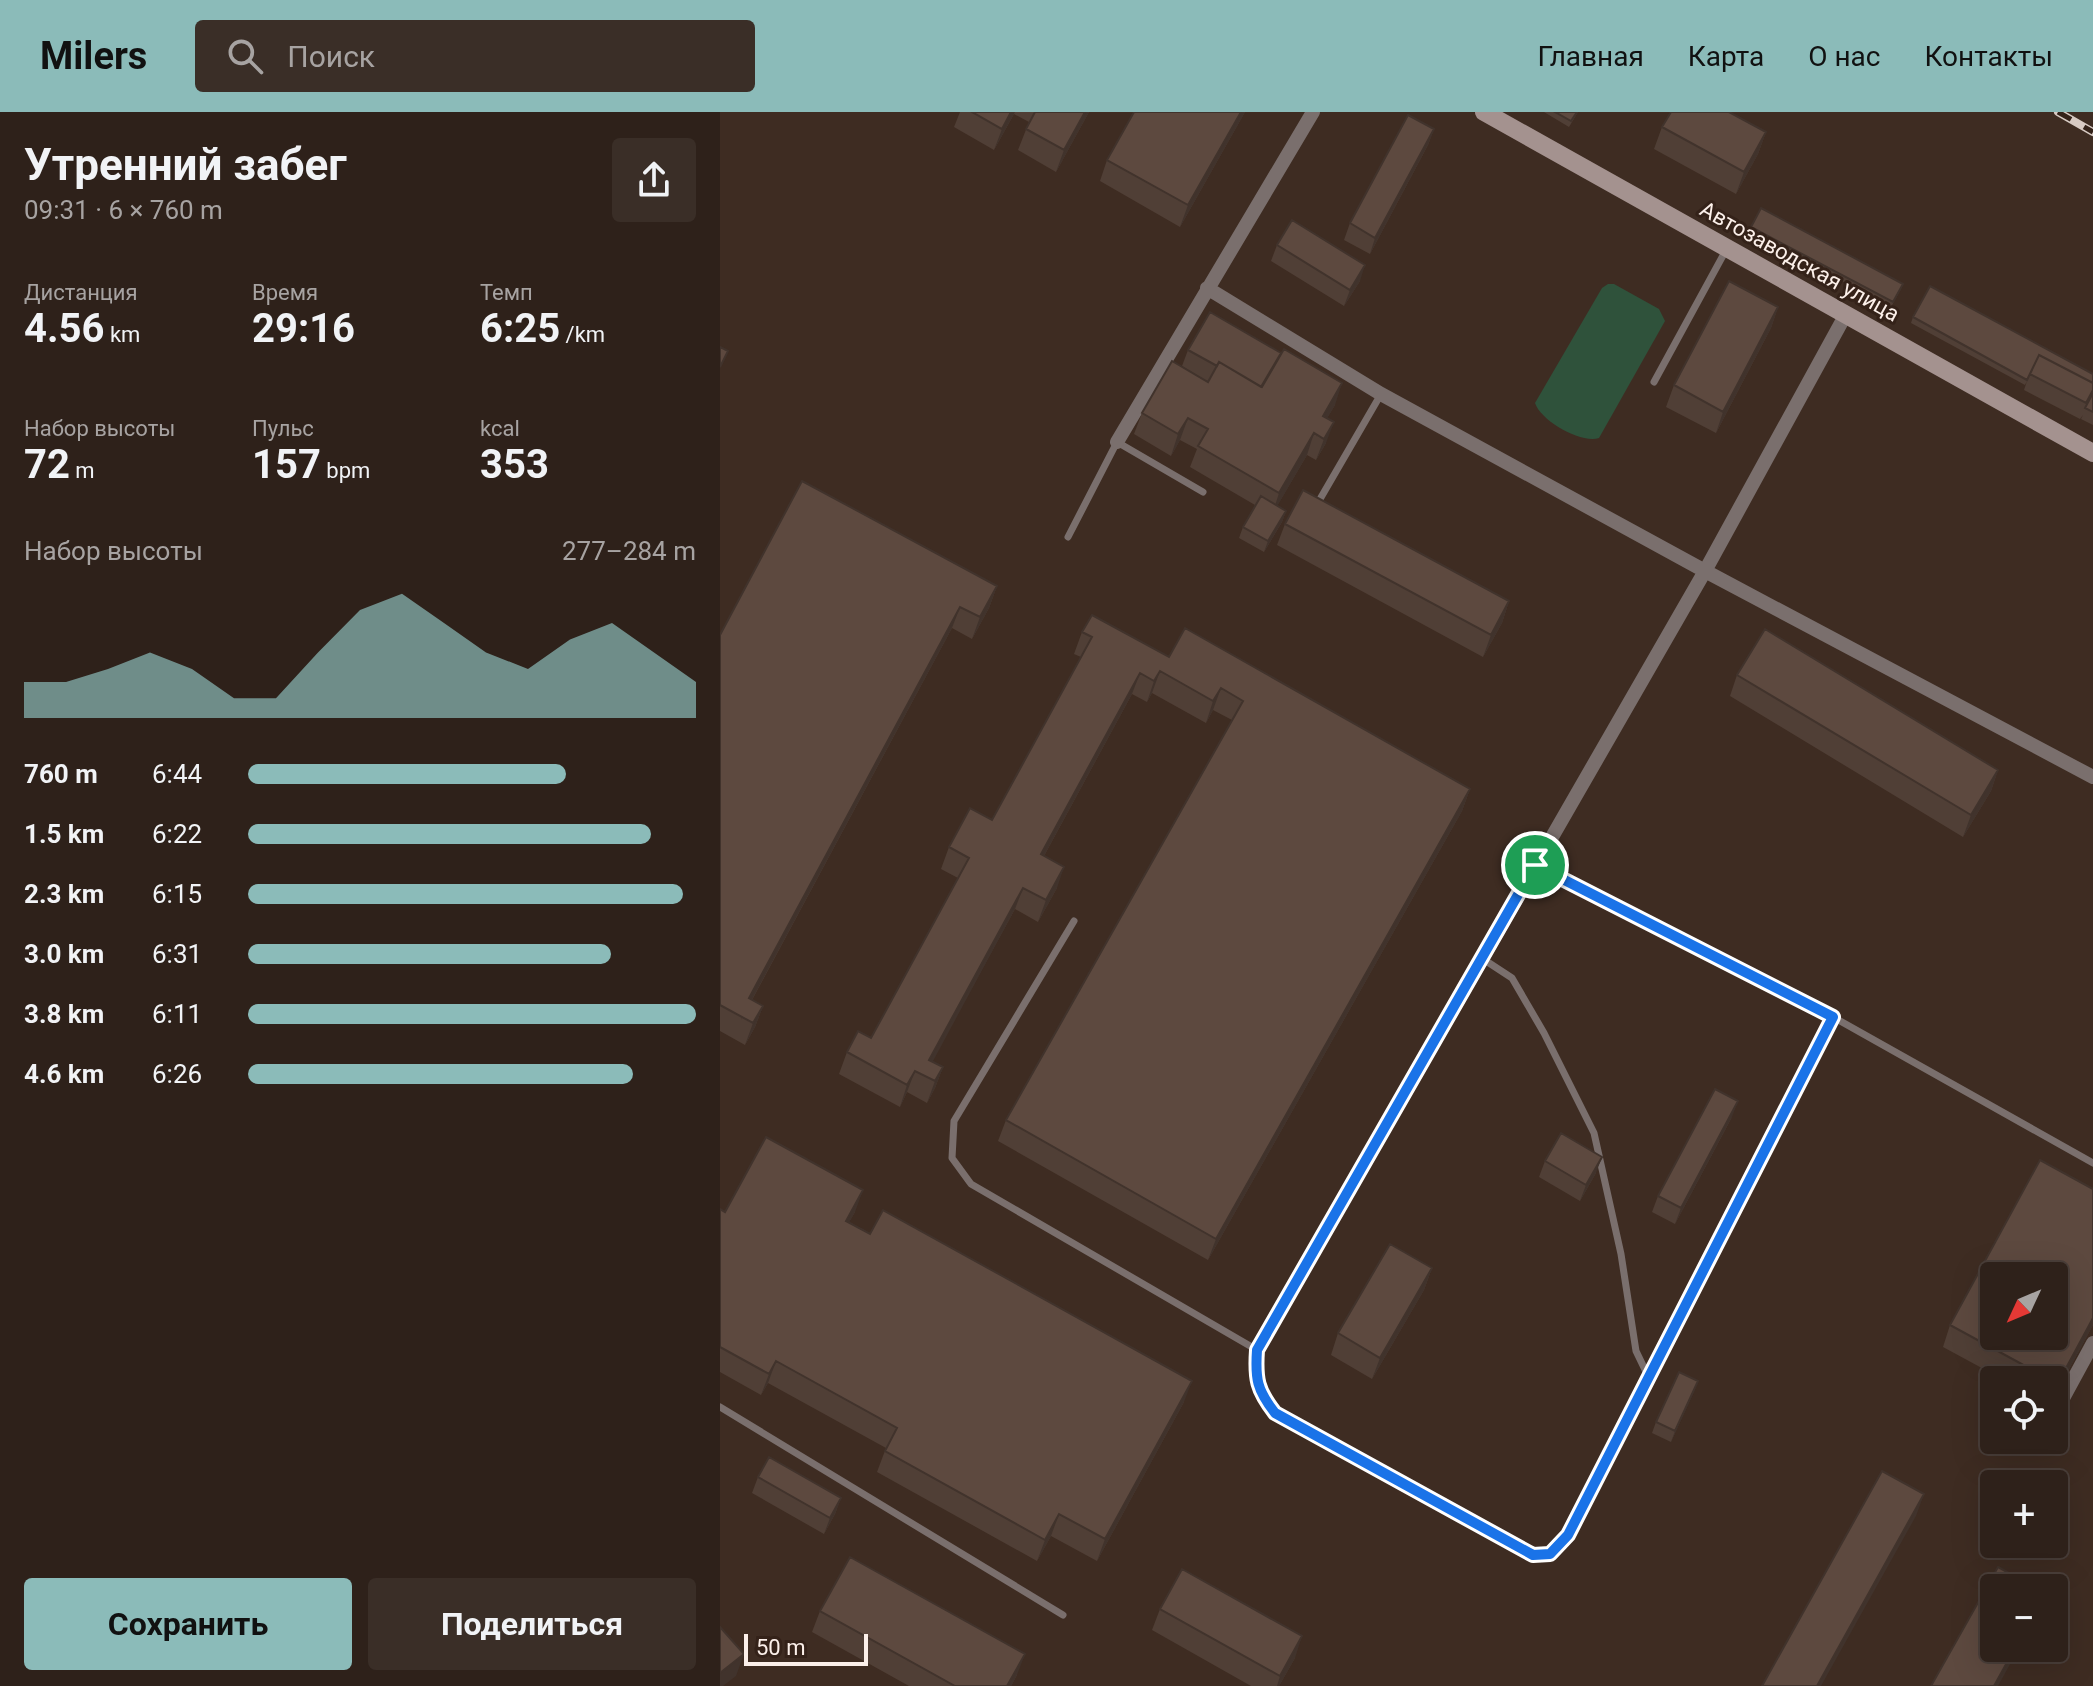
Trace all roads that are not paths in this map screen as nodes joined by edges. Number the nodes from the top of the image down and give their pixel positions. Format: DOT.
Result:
graph roads {
  1 [pos="1313,112"];
  2 [pos="1484,112"];
  3 [pos="1727,248"];
  4 [pos="1207,288"];
  5 [pos="1846,314"];
  6 [pos="1654,382"];
  7 [pos="1381,394"];
  8 [pos="1117,442"];
  9 [pos="2093,453"];
  10 [pos="1203,492"];
  11 [pos="1313,512"];
  12 [pos="1068,537"];
  13 [pos="1705,571"];
  14 [pos="2093,777"];
  15 [pos="1535,865"];
  16 [pos="1074,921"];
  17 [pos="1481,958"];
  18 [pos="1833,1017"];
  19 [pos="2093,1163"];
  20 [pos="2093,1343"];
  21 [pos="1257,1350"];
  22 [pos="1649,1378"];
  23 [pos="2068,1389"];
  24 [pos="720,1407"];
  25 [pos="1063,1615"];
  1 -- 4 [label="street"];
  2 -- 3 [label="street, Автозаводская улица"];
  3 -- 5 [label="street, Автозаводская улица"];
  3 -- 6 [label="lane"];
  4 -- 7 [label="street"];
  4 -- 8 [label="street"];
  5 -- 9 [label="street, Автозаводская улица"];
  5 -- 13 [label="street"];
  7 -- 11 [label="lane"];
  7 -- 13 [label="street"];
  8 -- 10 [label="lane"];
  8 -- 12 [label="lane"];
  13 -- 14 [label="street"];
  13 -- 15 [label="street"];
  15 -- 17 [label="street"];
  15 -- 18 [label="lane"];
  16 -- 21 [label="lane"];
  17 -- 21 [label="street"];
  17 -- 22 [label="lane"];
  18 -- 19 [label="lane"];
  18 -- 22 [label="lane"];
  20 -- 23 [label="street"];
  21 -- 22 [label="lane"];
  24 -- 25 [label="lane"];
}
